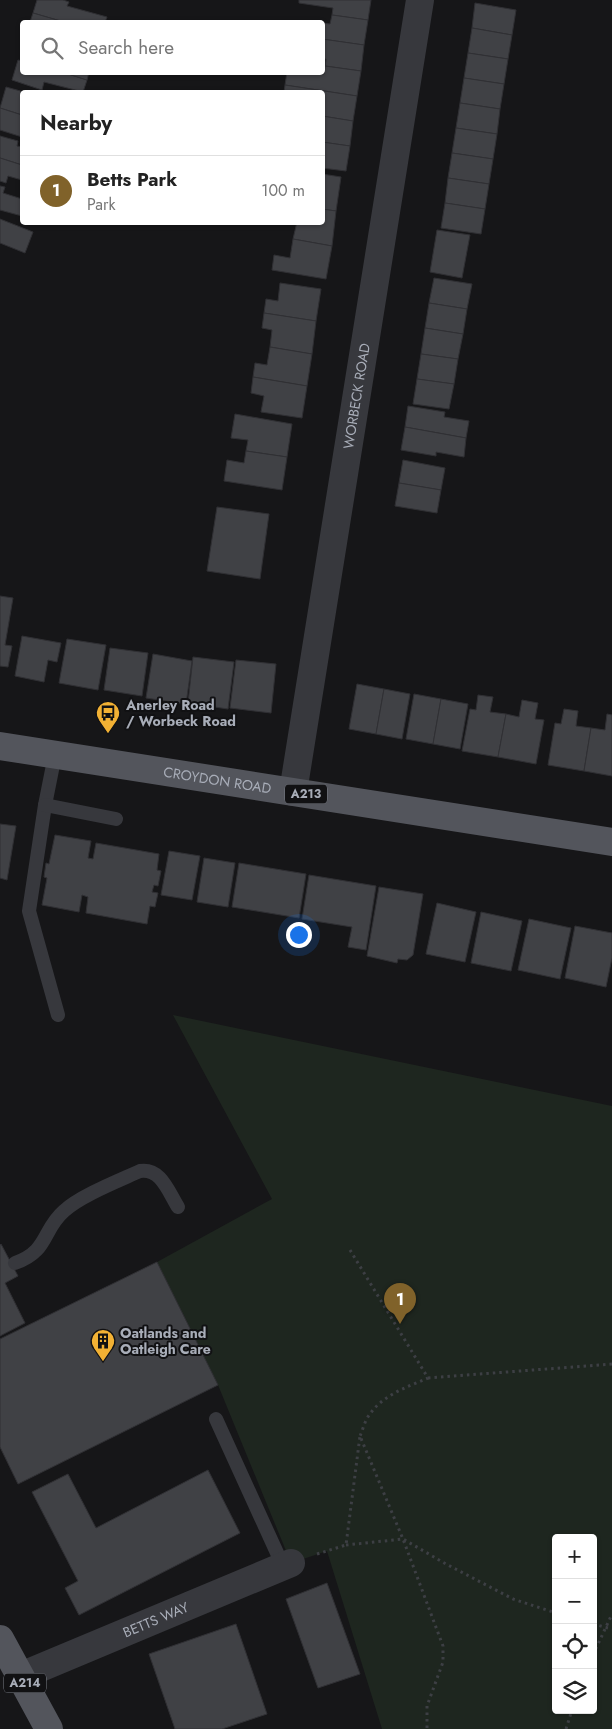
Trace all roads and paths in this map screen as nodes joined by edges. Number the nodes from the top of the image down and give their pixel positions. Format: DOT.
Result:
graph roads {
  1 [pos="420,0"];
  2 [pos="0,746"];
  3 [pos="55,755"];
  4 [pos="293,792"];
  5 [pos="45,805"];
  6 [pos="116,819"];
  7 [pos="612,842"];
  8 [pos="58,1015"];
  9 [pos="178,1207"];
  10 [pos="350,1250"];
  11 [pos="15,1264"];
  12 [pos="612,1364"];
  13 [pos="428,1378"];
  14 [pos="216,1419"];
  15 [pos="360,1436"];
  16 [pos="402,1539"];
  17 [pos="346,1545"];
  18 [pos="287,1565"];
  19 [pos="552,1612"];
  20 [pos="612,1614"];
  21 [pos="597,1625"];
  22 [pos="606,1628"];
  23 [pos="612,1628"];
  24 [pos="0,1639"];
  25 [pos="597,1647"];
  26 [pos="21,1676"];
  27 [pos="571,1714"];
  28 [pos="49,1729"];
  29 [pos="427,1729"];
  30 [pos="566,1729"];
  1 -- 4 [label="street, WORBECK ROAD"];
  2 -- 3 [label="main road, CROYDON ROAD / A213"];
  3 -- 4 [label="main road, CROYDON ROAD / A213"];
  3 -- 5 [label="lane"];
  4 -- 7 [label="main road, CROYDON ROAD / A213"];
  5 -- 6 [label="lane"];
  5 -- 8 [label="lane"];
  9 -- 11 [label="lane"];
  10 -- 13 [label="path"];
  12 -- 13 [label="path"];
  13 -- 15 [label="path"];
  14 -- 18 [label="lane"];
  15 -- 16 [label="path"];
  15 -- 17 [label="path"];
  16 -- 17 [label="path"];
  16 -- 19 [label="path"];
  16 -- 29 [label="path"];
  17 -- 18 [label="path"];
  18 -- 26 [label="street, BETTS WAY"];
  20 -- 22 [label="path"];
  21 -- 22 [label="path"];
  22 -- 23 [label="path"];
  22 -- 25 [label="path"];
  24 -- 26 [label="main road, A214"];
  26 -- 28 [label="main road, A214"];
  27 -- 30 [label="path"];
}
